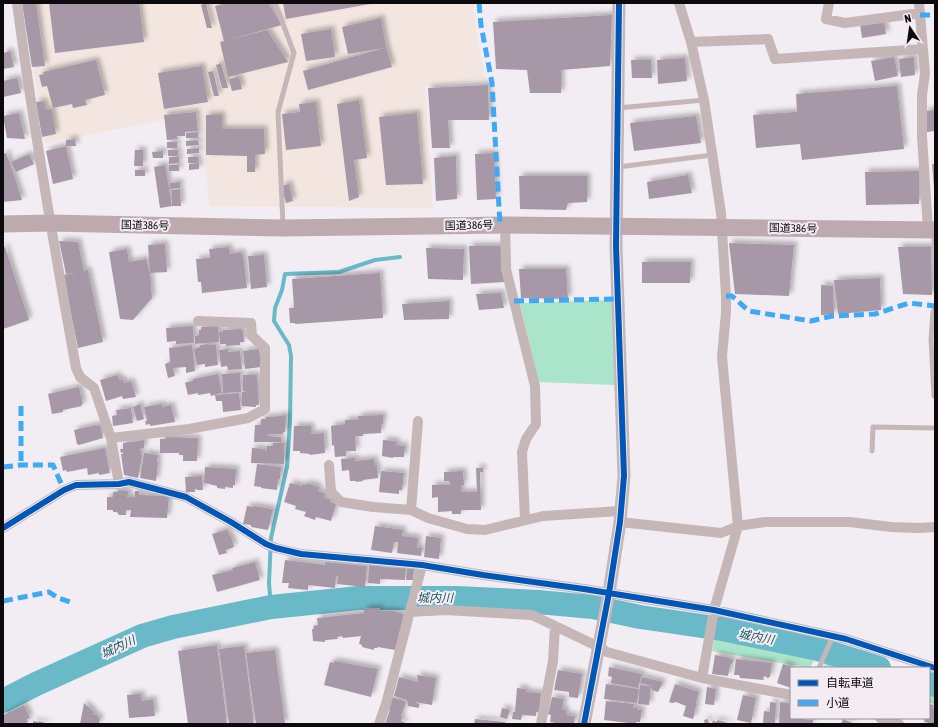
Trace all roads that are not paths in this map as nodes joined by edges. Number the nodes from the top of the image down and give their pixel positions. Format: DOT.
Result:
graph roads {
  1 [pos="17,3"];
  2 [pos="275,3"];
  3 [pos="619,3"];
  4 [pos="679,3"];
  5 [pos="829,3"];
  6 [pos="919,8"];
  7 [pos="691,42"];
  8 [pos="923,49"];
  9 [pos="704,100"];
  10 [pos="618,108"];
  11 [pos="712,155"];
  12 [pos="617,167"];
  13 [pos="50,223"];
  14 [pos="3,224"];
  15 [pos="505,225"];
  16 [pos="617,226"];
  17 [pos="721,227"];
  18 [pos="283,228"];
  19 [pos="933,234"];
  20 [pos="935,309"];
  21 [pos="198,321"];
  22 [pos="935,397"];
  23 [pos="418,421"];
  24 [pos="935,428"];
  25 [pos="111,438"];
  26 [pos="872,451"];
  27 [pos="329,465"];
  28 [pos="119,484"];
  29 [pos="411,510"];
  30 [pos="620,516"];
  31 [pos="525,520"];
  32 [pos="738,526"];
  33 [pos="935,527"];
  34 [pos="3,528"];
  35 [pos="422,565"];
  36 [pos="609,593"];
  37 [pos="410,610"];
  38 [pos="714,610"];
  39 [pos="555,626"];
  40 [pos="833,636"];
  41 [pos="599,647"];
  42 [pos="935,665"];
  43 [pos="820,667"];
  44 [pos="702,678"];
  45 [pos="790,695"];
  46 [pos="883,719"];
  47 [pos="378,724"];
  48 [pos="541,724"];
  49 [pos="584,724"];
  50 [pos="899,724"];
  1 -- 13 [label="street"];
  2 -- 18 [label="lane"];
  3 -- 10 [label="street"];
  4 -- 7 [label="street"];
  5 -- 6 [label="street"];
  6 -- 8 [label="street"];
  7 -- 8 [label="street"];
  7 -- 9 [label="street"];
  8 -- 19 [label="street"];
  9 -- 10 [label="lane"];
  9 -- 11 [label="street"];
  10 -- 12 [label="street"];
  11 -- 12 [label="lane"];
  11 -- 17 [label="street"];
  12 -- 16 [label="street"];
  13 -- 14 [label="highway, 国道386号"];
  13 -- 18 [label="highway, 国道386号"];
  13 -- 25 [label="street"];
  15 -- 16 [label="highway, 国道386号"];
  15 -- 18 [label="highway, 国道386号"];
  15 -- 31 [label="street"];
  16 -- 17 [label="highway, 国道386号"];
  16 -- 30 [label="street"];
  17 -- 19 [label="highway, 国道386号"];
  17 -- 32 [label="street"];
  20 -- 22 [label="lane"];
  21 -- 25 [label="street"];
  23 -- 29 [label="street"];
  24 -- 26 [label="lane"];
  25 -- 28 [label="street"];
  27 -- 29 [label="street"];
  28 -- 34 [label="street"];
  28 -- 35 [label="street"];
  29 -- 31 [label="street"];
  30 -- 31 [label="street"];
  30 -- 32 [label="street"];
  30 -- 36 [label="street"];
  32 -- 33 [label="street"];
  32 -- 38 [label="street"];
  35 -- 36 [label="street"];
  35 -- 37 [label="street"];
  36 -- 38 [label="street"];
  36 -- 41 [label="street"];
  37 -- 39 [label="street"];
  37 -- 47 [label="street"];
  38 -- 40 [label="street"];
  38 -- 44 [label="street"];
  39 -- 41 [label="street"];
  39 -- 48 [label="street"];
  40 -- 42 [label="street"];
  40 -- 43 [label="lane"];
  41 -- 44 [label="street"];
  41 -- 49 [label="street"];
  44 -- 45 [label="street"];
  46 -- 50 [label="street"];
}
